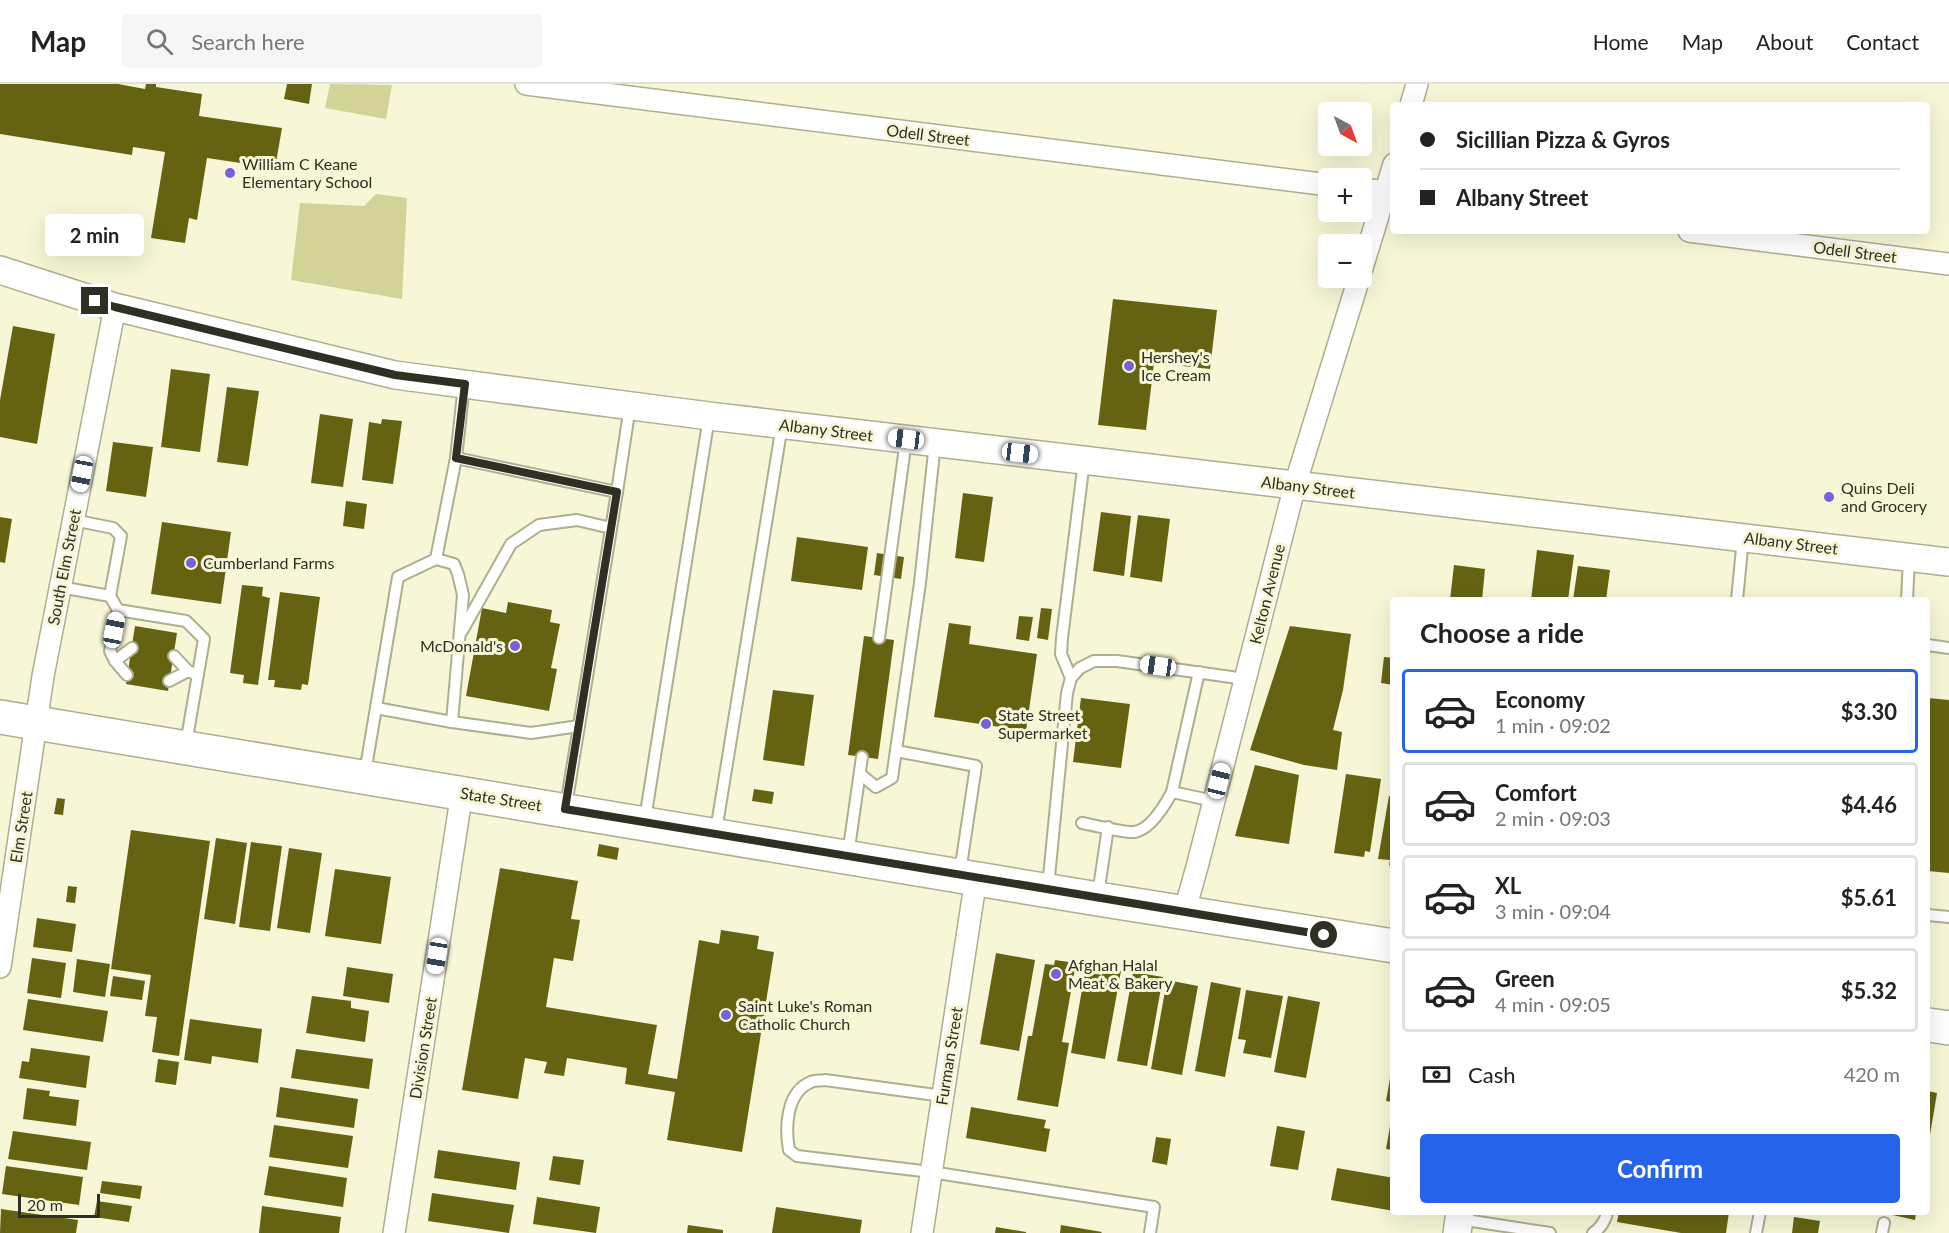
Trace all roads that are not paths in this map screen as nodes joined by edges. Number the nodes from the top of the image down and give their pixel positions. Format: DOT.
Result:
graph roads {
  1 [pos="526,84"];
  2 [pos="1416,84"];
  3 [pos="1411,102"];
  4 [pos="1318,184"];
  5 [pos="1372,190"];
  6 [pos="1390,193"];
  7 [pos="1713,234"];
  8 [pos="1372,241"];
  9 [pos="1949,264"];
  10 [pos="0,270"];
  11 [pos="1356,288"];
  12 [pos="115,307"];
  13 [pos="465,384"];
  14 [pos="630,406"];
  15 [pos="709,416"];
  16 [pos="782,425"];
  17 [pos="906,439"];
  18 [pos="935,443"];
  19 [pos="456,458"];
  20 [pos="1084,460"];
  21 [pos="1295,485"];
  22 [pos="617,492"];
  23 [pos="73,520"];
  24 [pos="611,528"];
  25 [pos="1743,538"];
  26 [pos="1909,557"];
  27 [pos="436,559"];
  28 [pos="1949,562"];
  29 [pos="60,587"];
  30 [pos="110,596"];
  31 [pos="1737,597"];
  32 [pos="1907,597"];
  33 [pos="118,610"];
  34 [pos="460,635"];
  35 [pos="879,638"];
  36 [pos="1930,645"];
  37 [pos="132,648"];
  38 [pos="1949,648"];
  39 [pos="174,656"];
  40 [pos="115,661"];
  41 [pos="1199,672"];
  42 [pos="193,673"];
  43 [pos="127,675"];
  44 [pos="1071,678"];
  45 [pos="1245,679"];
  46 [pos="170,681"];
  47 [pos="376,708"];
  48 [pos="0,717"];
  49 [pos="37,722"];
  50 [pos="452,722"];
  51 [pos="579,726"];
  52 [pos="185,747"];
  53 [pos="896,751"];
  54 [pos="862,757"];
  55 [pos="860,774"];
  56 [pos="365,776"];
  57 [pos="462,792"];
  58 [pos="1172,792"];
  59 [pos="1214,801"];
  60 [pos="565,809"];
  61 [pos="644,823"];
  62 [pos="1082,823"];
  63 [pos="1108,827"];
  64 [pos="715,835"];
  65 [pos="848,857"];
  66 [pos="968,877"];
  67 [pos="1047,890"];
  68 [pos="1098,899"];
  69 [pos="1184,913"];
  70 [pos="1930,915"];
  71 [pos="1949,917"];
  72 [pos="1390,945"];
  73 [pos="0,967"];
  74 [pos="1930,1025"];
  75 [pos="1949,1028"];
  76 [pos="943,1096"];
  77 [pos="931,1172"];
  78 [pos="1606,1215"];
  79 [pos="1759,1215"];
  80 [pos="1458,1221"];
  81 [pos="394,1233"];
  82 [pos="922,1233"];
  83 [pos="1150,1233"];
  84 [pos="1550,1233"];
  85 [pos="1593,1233"];
  86 [pos="1756,1233"];
  1 -- 4 [label="street, Odell Street"];
  2 -- 3 [label="street"];
  5 -- 6 [label="street"];
  6 -- 8 [label="street"];
  7 -- 9 [label="street, Odell Street"];
  10 -- 12 [label="street, Albany Street"];
  11 -- 21 [label="street, Kelton Avenue"];
  12 -- 13 [label="street, Albany Street"];
  12 -- 23 [label="street, South Elm Street"];
  13 -- 14 [label="street, Albany Street"];
  13 -- 19 [label="lane"];
  14 -- 15 [label="street, Albany Street"];
  14 -- 22 [label="lane"];
  15 -- 16 [label="street, Albany Street"];
  15 -- 61 [label="lane"];
  16 -- 17 [label="street, Albany Street"];
  16 -- 64 [label="lane"];
  17 -- 18 [label="street, Albany Street"];
  17 -- 35 [label="lane"];
  18 -- 20 [label="street, Albany Street"];
  18 -- 53 [label="lane"];
  19 -- 22 [label="lane"];
  19 -- 27 [label="lane"];
  20 -- 21 [label="street, Albany Street"];
  20 -- 44 [label="lane"];
  21 -- 25 [label="street, Albany Street"];
  21 -- 45 [label="street, Kelton Avenue"];
  22 -- 24 [label="lane"];
  23 -- 29 [label="street, South Elm Street"];
  23 -- 30 [label="lane"];
  24 -- 34 [label="lane"];
  24 -- 51 [label="lane"];
  25 -- 26 [label="street, Albany Street"];
  25 -- 31 [label="lane"];
  26 -- 28 [label="street, Albany Street"];
  26 -- 32 [label="lane"];
  27 -- 34 [label="lane"];
  27 -- 47 [label="lane"];
  29 -- 30 [label="lane"];
  29 -- 49 [label="street, South Elm Street"];
  30 -- 33 [label="lane"];
  33 -- 40 [label="lane"];
  33 -- 42 [label="lane"];
  34 -- 50 [label="lane"];
  36 -- 38 [label="lane"];
  37 -- 40 [label="lane"];
  39 -- 42 [label="lane"];
  40 -- 43 [label="lane"];
  41 -- 44 [label="lane"];
  41 -- 45 [label="lane"];
  41 -- 58 [label="lane"];
  42 -- 46 [label="lane"];
  42 -- 52 [label="lane"];
  44 -- 67 [label="lane"];
  45 -- 59 [label="street, Kelton Avenue"];
  47 -- 50 [label="lane"];
  47 -- 56 [label="lane"];
  48 -- 49 [label="main road, State Street"];
  49 -- 52 [label="main road, State Street"];
  49 -- 73 [label="street, Elm Street"];
  50 -- 51 [label="lane"];
  51 -- 60 [label="lane"];
  52 -- 56 [label="main road, State Street"];
  53 -- 55 [label="lane"];
  53 -- 66 [label="lane"];
  54 -- 55 [label="lane"];
  55 -- 65 [label="lane"];
  56 -- 57 [label="main road, State Street"];
  57 -- 60 [label="main road, State Street"];
  57 -- 81 [label="street, Division Street"];
  58 -- 59 [label="lane"];
  58 -- 63 [label="lane"];
  59 -- 69 [label="street, Kelton Avenue"];
  60 -- 61 [label="main road, State Street"];
  61 -- 64 [label="main road, State Street"];
  62 -- 63 [label="lane"];
  63 -- 68 [label="lane"];
  64 -- 65 [label="main road, State Street"];
  65 -- 66 [label="main road, State Street"];
  66 -- 67 [label="main road, State Street"];
  66 -- 76 [label="street, Furman Street"];
  67 -- 68 [label="main road, State Street"];
  68 -- 69 [label="main road, State Street"];
  69 -- 72 [label="main road, State Street"];
  70 -- 71 [label="lane"];
  74 -- 75 [label="main road"];
  76 -- 77 [label="street, Furman Street"];
  76 -- 77 [label="lane"];
  77 -- 82 [label="street, Furman Street"];
  77 -- 83 [label="lane"];
  78 -- 85 [label="lane"];
  79 -- 86 [label="lane"];
  80 -- 84 [label="lane"];
}
